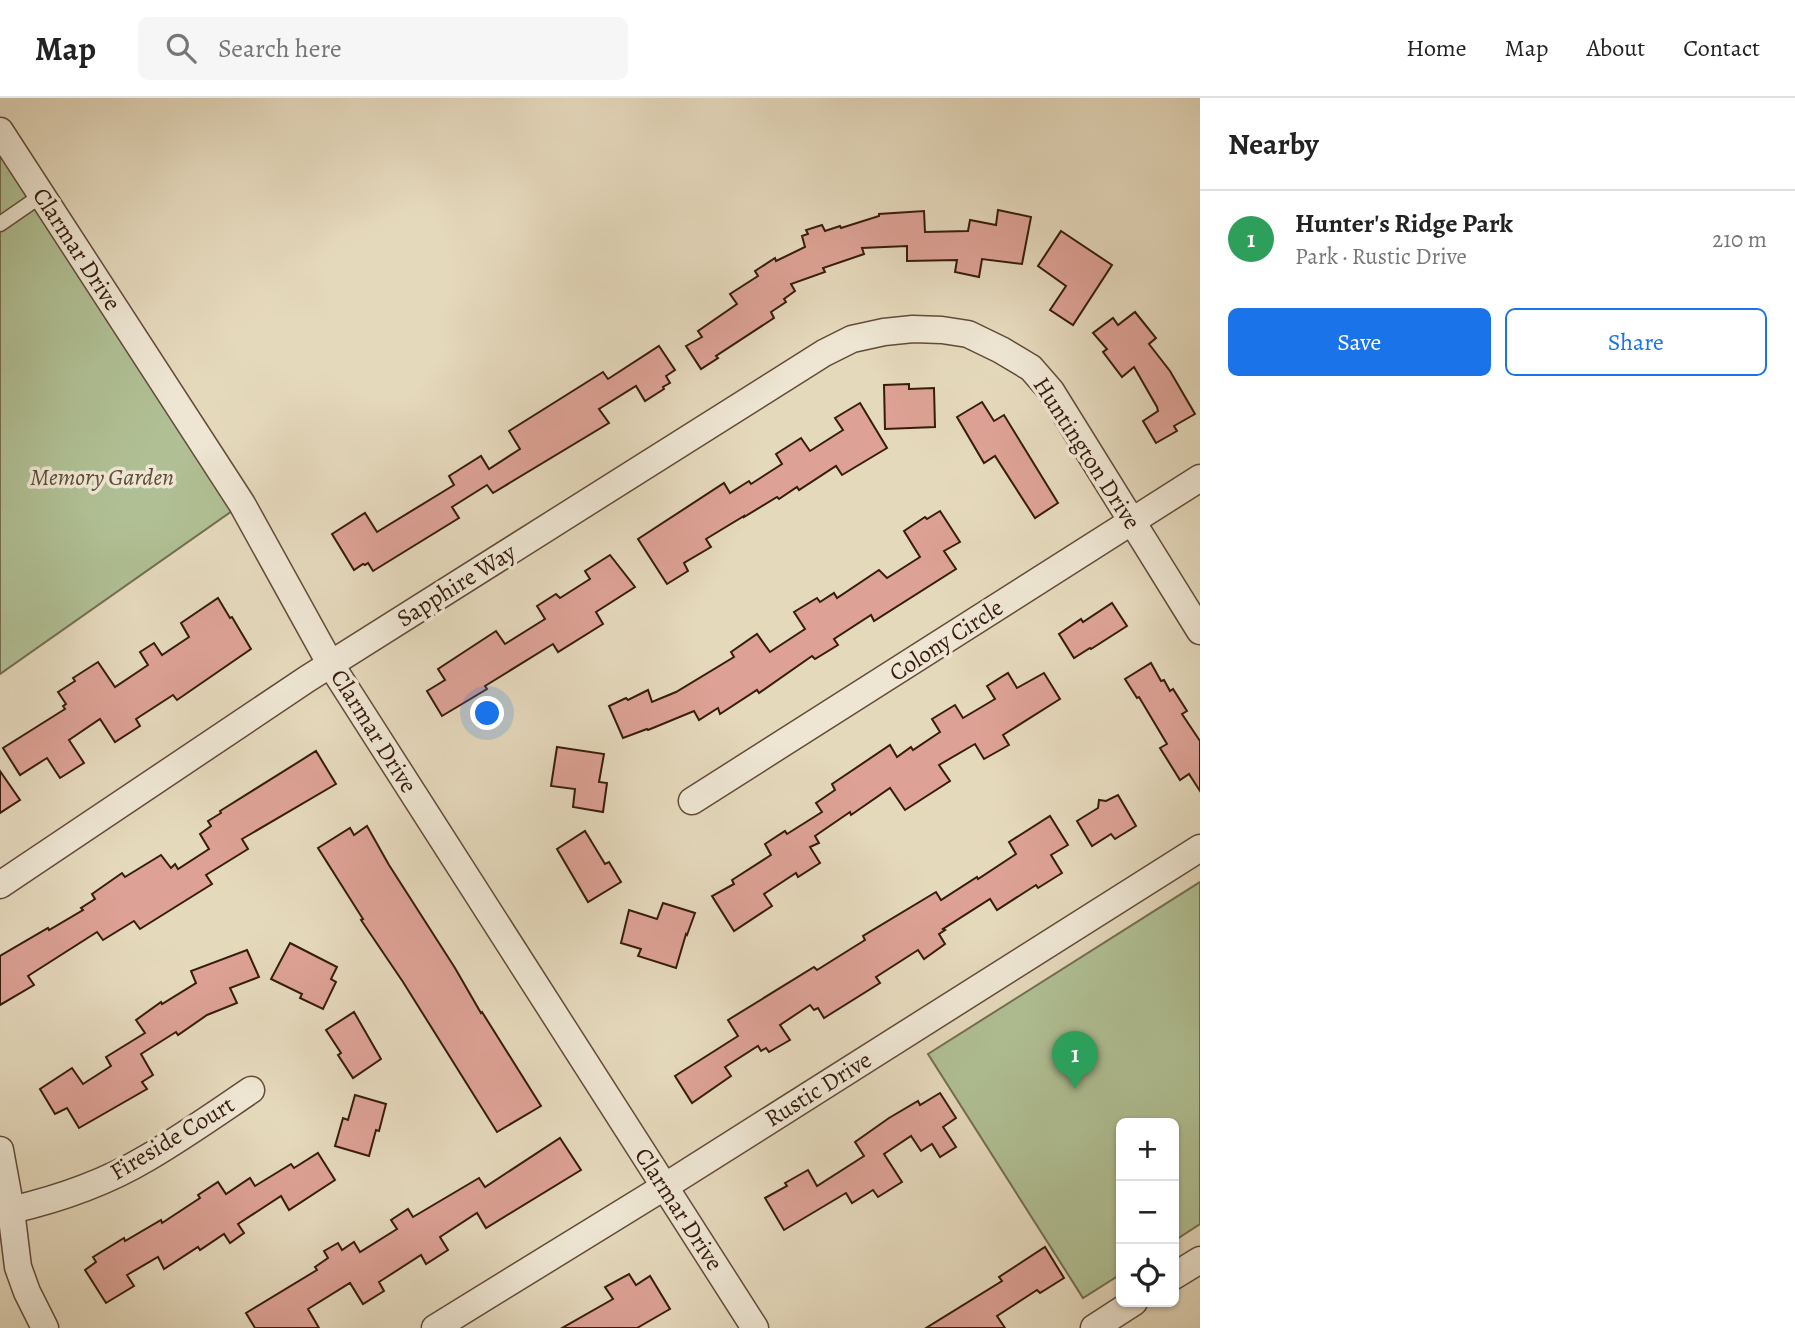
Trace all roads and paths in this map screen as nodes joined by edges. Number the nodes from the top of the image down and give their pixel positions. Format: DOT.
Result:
graph roads {
  1 [pos="5,148"];
  2 [pos="42,195"];
  3 [pos="0,224"];
  4 [pos="930,329"];
  5 [pos="1200,478"];
  6 [pos="1133,521"];
  7 [pos="1200,631"];
  8 [pos="331,665"];
  9 [pos="692,802"];
  10 [pos="1200,848"];
  11 [pos="0,885"];
  12 [pos="251,1090"];
  13 [pos="0,1150"];
  14 [pos="664,1187"];
  15 [pos="11,1210"];
  16 [pos="1200,1260"];
  17 [pos="1179,1273"];
  18 [pos="1126,1307"];
  19 [pos="45,1328"];
  20 [pos="435,1328"];
  21 [pos="755,1328"];
  22 [pos="1094,1328"];
  1 -- 2 [label="street, Clarmar Drive"];
  2 -- 3 [label="lane"];
  2 -- 8 [label="street, Clarmar Drive"];
  4 -- 6 [label="street, Huntington Drive"];
  4 -- 8 [label="street, Sapphire Way"];
  5 -- 6 [label="street, Colony Circle"];
  6 -- 7 [label="street, Huntington Drive"];
  6 -- 9 [label="street, Colony Circle"];
  8 -- 11 [label="street, Sapphire Way"];
  8 -- 14 [label="street, Clarmar Drive"];
  10 -- 14 [label="street, Rustic Drive"];
  12 -- 15 [label="street, Fireside Court"];
  13 -- 15 [label="street"];
  14 -- 20 [label="street, Rustic Drive"];
  14 -- 21 [label="street, Clarmar Drive"];
  15 -- 19 [label="street"];
  16 -- 17 [label="street"];
  18 -- 22 [label="street"];
}
